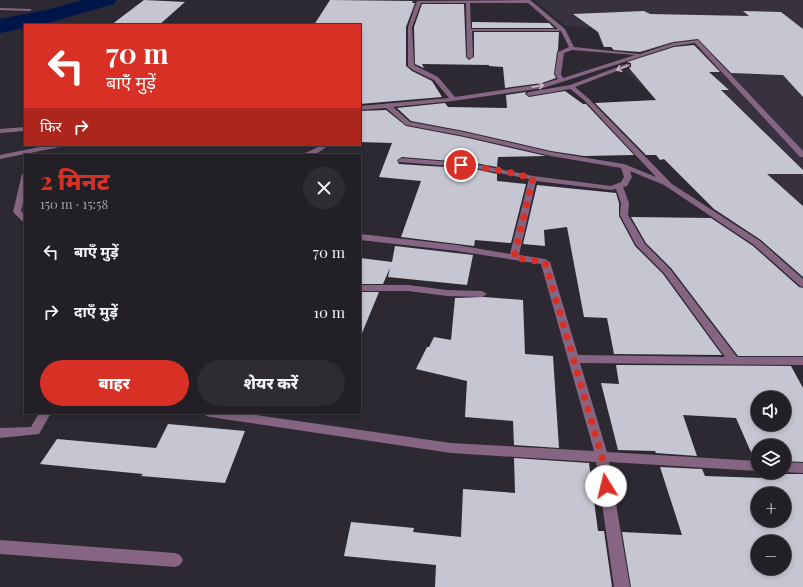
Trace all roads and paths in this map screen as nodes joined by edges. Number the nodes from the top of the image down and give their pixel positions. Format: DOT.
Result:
graph roads {
  1 [pos="528,1"];
  2 [pos="468,2"];
  3 [pos="0,10"];
  4 [pos="30,10"];
  5 [pos="468,30"];
  6 [pos="563,30"];
  7 [pos="697,43"];
  8 [pos="572,48"];
  9 [pos="642,54"];
  10 [pos="470,57"];
  11 [pos="562,81"];
  12 [pos="571,87"];
  13 [pos="453,99"];
  14 [pos="388,106"];
  15 [pos="361,108"];
  16 [pos="394,112"];
  17 [pos="361,114"];
  18 [pos="24,129"];
  19 [pos="0,131"];
  20 [pos="57,146"];
  21 [pos="323,146"];
  22 [pos="36,153"];
  23 [pos="24,154"];
  24 [pos="308,154"];
  25 [pos="803,155"];
  26 [pos="0,157"];
  27 [pos="402,160"];
  28 [pos="624,166"];
  29 [pos="533,178"];
  30 [pos="24,185"];
  31 [pos="619,186"];
  32 [pos="670,186"];
  33 [pos="21,212"];
  34 [pos="361,237"];
  35 [pos="514,258"];
  36 [pos="803,284"];
  37 [pos="361,288"];
  38 [pos="482,294"];
  39 [pos="574,359"];
  40 [pos="734,362"];
  41 [pos="803,362"];
  42 [pos="44,414"];
  43 [pos="217,414"];
  44 [pos="0,432"];
  45 [pos="602,457"];
  46 [pos="751,466"];
  47 [pos="791,467"];
  48 [pos="803,468"];
  49 [pos="0,548"];
  50 [pos="175,560"];
  51 [pos="622,587"];
  1 -- 2 [label="street"];
  1 -- 6 [label="street"];
  2 -- 5 [label="street"];
  2 -- 13 [label="street"];
  3 -- 4 [label="street"];
  5 -- 6 [label="street"];
  5 -- 10 [label="street"];
  6 -- 8 [label="street"];
  7 -- 9 [label="street"];
  7 -- 12 [label="street, one-way"];
  7 -- 25 [label="street"];
  8 -- 9 [label="street"];
  8 -- 11 [label="street"];
  9 -- 11 [label="street"];
  13 -- 11 [label="street, one-way"];
  12 -- 16 [label="street"];
  12 -- 32 [label="street"];
  13 -- 14 [label="street"];
  14 -- 15 [label="street"];
  14 -- 16 [label="street"];
  16 -- 17 [label="street"];
  16 -- 28 [label="street"];
  18 -- 19 [label="street"];
  20 -- 22 [label="street"];
  21 -- 24 [label="street"];
  23 -- 26 [label="street"];
  27 -- 29 [label="street"];
  28 -- 31 [label="street"];
  28 -- 32 [label="street"];
  29 -- 31 [label="street"];
  29 -- 35 [label="street"];
  30 -- 33 [label="street"];
  31 -- 40 [label="street"];
  32 -- 36 [label="street"];
  34 -- 35 [label="street"];
  35 -- 39 [label="street"];
  37 -- 38 [label="street"];
  39 -- 40 [label="street"];
  39 -- 45 [label="street"];
  40 -- 41 [label="street"];
  42 -- 44 [label="street"];
  43 -- 45 [label="street"];
  45 -- 46 [label="street"];
  45 -- 51 [label="street"];
  47 -- 48 [label="street"];
  49 -- 50 [label="street"];
}
